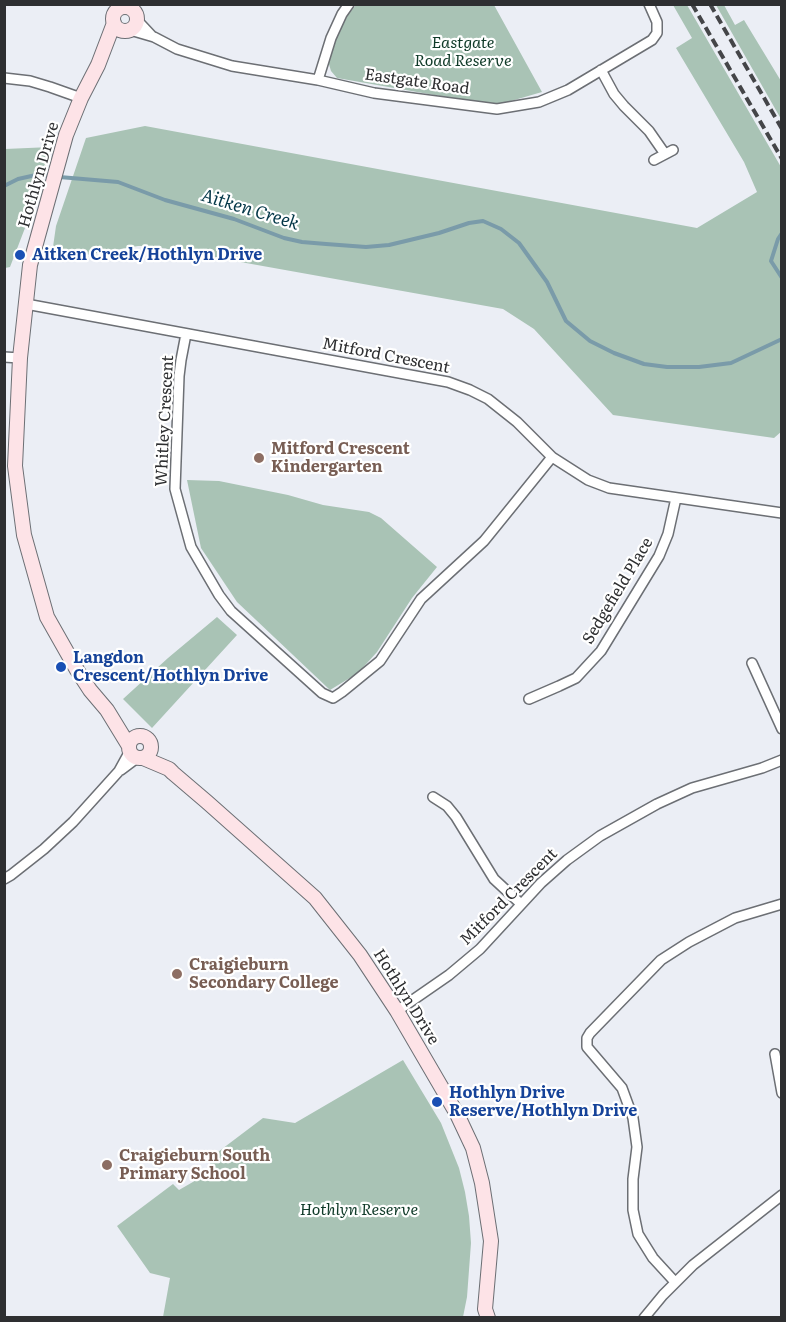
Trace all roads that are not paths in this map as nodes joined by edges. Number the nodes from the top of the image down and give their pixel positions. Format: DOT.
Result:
graph roads {
  1 [pos="349,4"];
  2 [pos="649,4"];
  3 [pos="123,6"];
  4 [pos="134,20"];
  5 [pos="114,23"];
  6 [pos="98,65"];
  7 [pos="601,70"];
  8 [pos="4,78"];
  9 [pos="318,80"];
  10 [pos="81,98"];
  11 [pos="654,160"];
  12 [pos="26,304"];
  13 [pos="186,334"];
  14 [pos="4,357"];
  15 [pos="20,358"];
  16 [pos="552,457"];
  17 [pos="676,498"];
  18 [pos="782,513"];
  19 [pos="752,663"];
  20 [pos="529,699"];
  21 [pos="782,729"];
  22 [pos="135,750"];
  23 [pos="782,760"];
  24 [pos="168,769"];
  25 [pos="433,796"];
  26 [pos="4,879"];
  27 [pos="521,904"];
  28 [pos="782,904"];
  29 [pos="397,1011"];
  30 [pos="775,1054"];
  31 [pos="782,1093"];
  32 [pos="782,1195"];
  33 [pos="675,1282"];
  34 [pos="485,1315"];
  35 [pos="644,1317"];
  1 -- 9 [label="street"];
  2 -- 7 [label="street, Eastgate Road"];
  3 -- 4 [label="street"];
  3 -- 5 [label="street"];
  4 -- 5 [label="street"];
  4 -- 6 [label="street, Hothlyn Drive"];
  4 -- 9 [label="street, Eastgate Road"];
  5 -- 6 [label="street, Hothlyn Drive"];
  6 -- 10 [label="street, Hothlyn Drive"];
  7 -- 9 [label="street, Eastgate Road"];
  7 -- 11 [label="street"];
  8 -- 10 [label="street"];
  10 -- 12 [label="street, Hothlyn Drive"];
  12 -- 13 [label="street, Mitford Crescent"];
  12 -- 15 [label="street, Hothlyn Drive"];
  13 -- 16 [label="street, Mitford Crescent"];
  13 -- 16 [label="street, Whitley Crescent"];
  14 -- 15 [label="street"];
  15 -- 22 [label="street, Hothlyn Drive"];
  16 -- 17 [label="street, Mitford Crescent"];
  17 -- 18 [label="street, Mitford Crescent"];
  17 -- 20 [label="street, Sedgefield Place"];
  19 -- 21 [label="street"];
  22 -- 24 [label="street, Hothlyn Drive"];
  22 -- 24 [label="street, Hothlyn Drive"];
  22 -- 26 [label="street"];
  23 -- 27 [label="street, Mitford Crescent"];
  24 -- 29 [label="street, Hothlyn Drive"];
  25 -- 27 [label="street"];
  27 -- 29 [label="street, Mitford Crescent"];
  28 -- 33 [label="street"];
  29 -- 34 [label="street, Hothlyn Drive"];
  30 -- 31 [label="street"];
  32 -- 33 [label="street"];
  33 -- 35 [label="street"];
}
